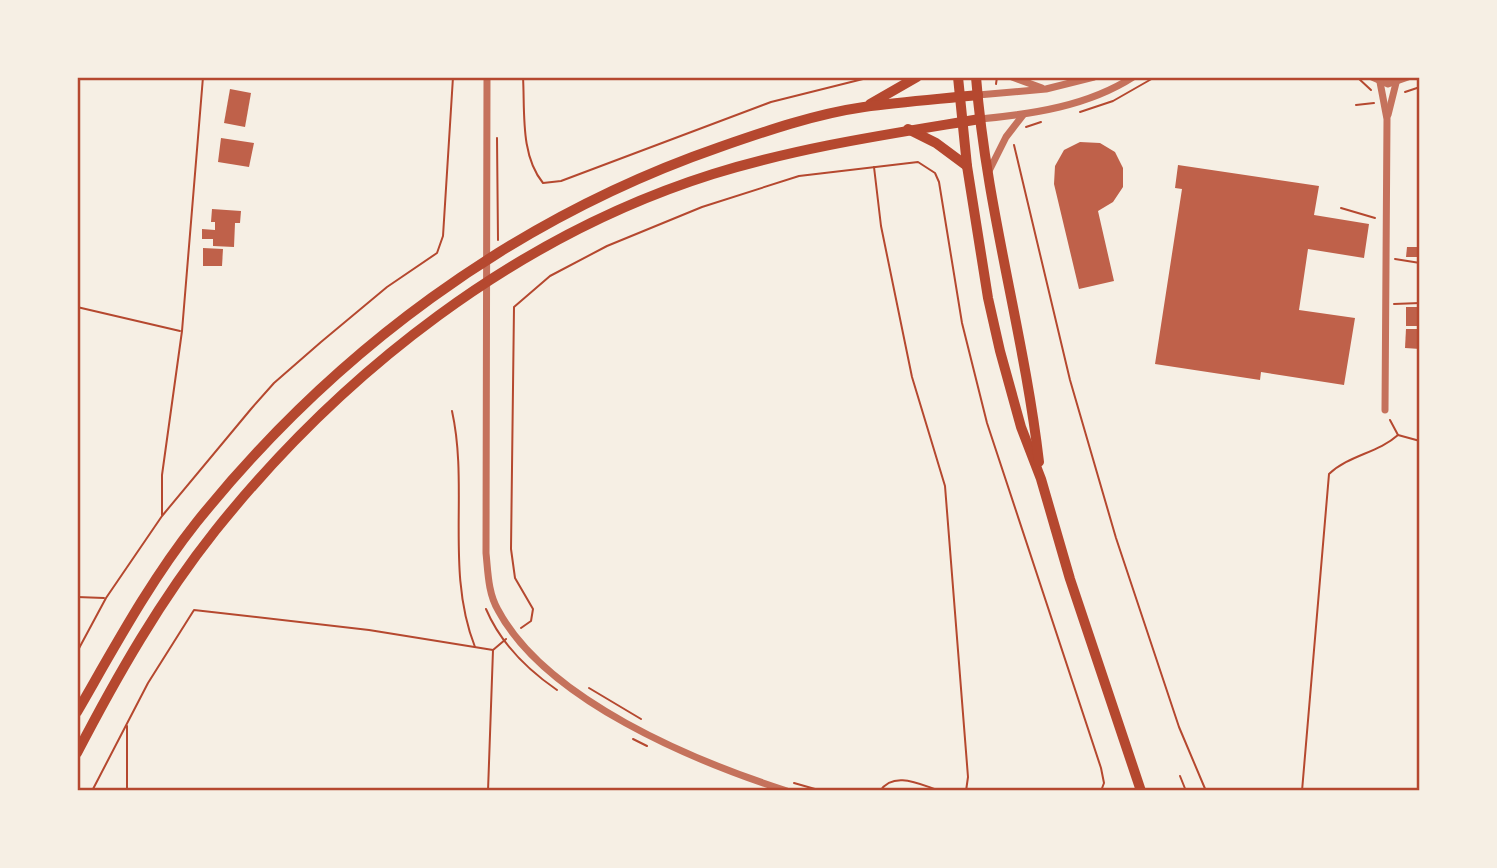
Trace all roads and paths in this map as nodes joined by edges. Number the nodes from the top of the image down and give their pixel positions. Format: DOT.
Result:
graph roads {
  1 [pos="203,77"];
  2 [pos="453,77"];
  3 [pos="487,77"];
  4 [pos="523,77"];
  5 [pos="871,77"];
  6 [pos="917,77"];
  7 [pos="958,77"];
  8 [pos="976,77"];
  9 [pos="1012,77"];
  10 [pos="1094,77"];
  11 [pos="1133,77"];
  12 [pos="1372,77"];
  13 [pos="1408,77"];
  14 [pos="1380,82"];
  15 [pos="1396,83"];
  16 [pos="1046,89"];
  17 [pos="978,95"];
  18 [pos="960,97"];
  19 [pos="1377,100"];
  20 [pos="1356,105"];
  21 [pos="864,107"];
  22 [pos="1024,114"];
  23 [pos="980,119"];
  24 [pos="1387,119"];
  25 [pos="962,122"];
  26 [pos="497,129"];
  27 [pos="908,129"];
  28 [pos="1014,145"];
  29 [pos="874,166"];
  30 [pos="967,166"];
  31 [pos="988,174"];
  32 [pos="1341,208"];
  33 [pos="1386,215"];
  34 [pos="498,220"];
  35 [pos="1394,259"];
  36 [pos="1420,263"];
  37 [pos="1420,303"];
  38 [pos="1393,304"];
  39 [pos="77,307"];
  40 [pos="181,331"];
  41 [pos="1385,410"];
  42 [pos="452,411"];
  43 [pos="1398,435"];
  44 [pos="1420,441"];
  45 [pos="1041,479"];
  46 [pos="162,516"];
  47 [pos="77,597"];
  48 [pos="106,598"];
  49 [pos="519,629"];
  50 [pos="503,641"];
  51 [pos="475,647"];
  52 [pos="493,650"];
  53 [pos="77,652"];
  54 [pos="588,687"];
  55 [pos="77,712"];
  56 [pos="127,722"];
  57 [pos="646,722"];
  58 [pos="77,753"];
  59 [pos="1180,776"];
  60 [pos="791,782"];
  61 [pos="92,791"];
  62 [pos="127,791"];
  63 [pos="488,791"];
  64 [pos="787,791"];
  65 [pos="822,791"];
  66 [pos="880,791"];
  67 [pos="941,791"];
  68 [pos="966,791"];
  69 [pos="1101,791"];
  70 [pos="1141,791"];
  71 [pos="1186,791"];
  72 [pos="1206,791"];
  73 [pos="1302,791"];
  1 -- 40 [label="path"];
  2 -- 46 [label="path"];
  3 -- 64 [label="street"];
  4 -- 5 [label="path"];
  6 -- 21 [label="main road"];
  7 -- 18 [label="main road"];
  8 -- 17 [label="main road"];
  9 -- 16 [label="street"];
  10 -- 16 [label="street"];
  11 -- 22 [label="street"];
  12 -- 14 [label="street"];
  13 -- 15 [label="street"];
  14 -- 15 [label="street"];
  14 -- 24 [label="street"];
  15 -- 24 [label="street"];
  16 -- 17 [label="street"];
  17 -- 18 [label="main road"];
  17 -- 23 [label="main road"];
  18 -- 21 [label="main road"];
  18 -- 25 [label="main road"];
  19 -- 20 [label="path"];
  21 -- 55 [label="main road"];
  22 -- 23 [label="street"];
  22 -- 31 [label="street"];
  23 -- 25 [label="main road"];
  23 -- 31 [label="main road"];
  24 -- 33 [label="street"];
  25 -- 27 [label="main road"];
  25 -- 30 [label="main road"];
  26 -- 34 [label="path"];
  27 -- 30 [label="main road"];
  27 -- 58 [label="main road"];
  28 -- 72 [label="path"];
  29 -- 49 [label="path"];
  29 -- 68 [label="path"];
  29 -- 69 [label="path"];
  30 -- 45 [label="main road"];
  31 -- 45 [label="main road"];
  32 -- 33 [label="path"];
  33 -- 41 [label="street"];
  35 -- 36 [label="path"];
  37 -- 38 [label="path"];
  39 -- 40 [label="path"];
  40 -- 46 [label="path"];
  41 -- 43 [label="path"];
  42 -- 51 [label="path"];
  43 -- 44 [label="path"];
  43 -- 73 [label="path"];
  45 -- 70 [label="main road"];
  46 -- 48 [label="path"];
  47 -- 48 [label="path"];
  48 -- 53 [label="path"];
  50 -- 52 [label="path"];
  51 -- 52 [label="path"];
  51 -- 56 [label="path"];
  52 -- 63 [label="path"];
  54 -- 57 [label="path"];
  56 -- 61 [label="path"];
  56 -- 62 [label="path"];
  59 -- 71 [label="path"];
  60 -- 65 [label="path"];
  66 -- 67 [label="path"];
}
